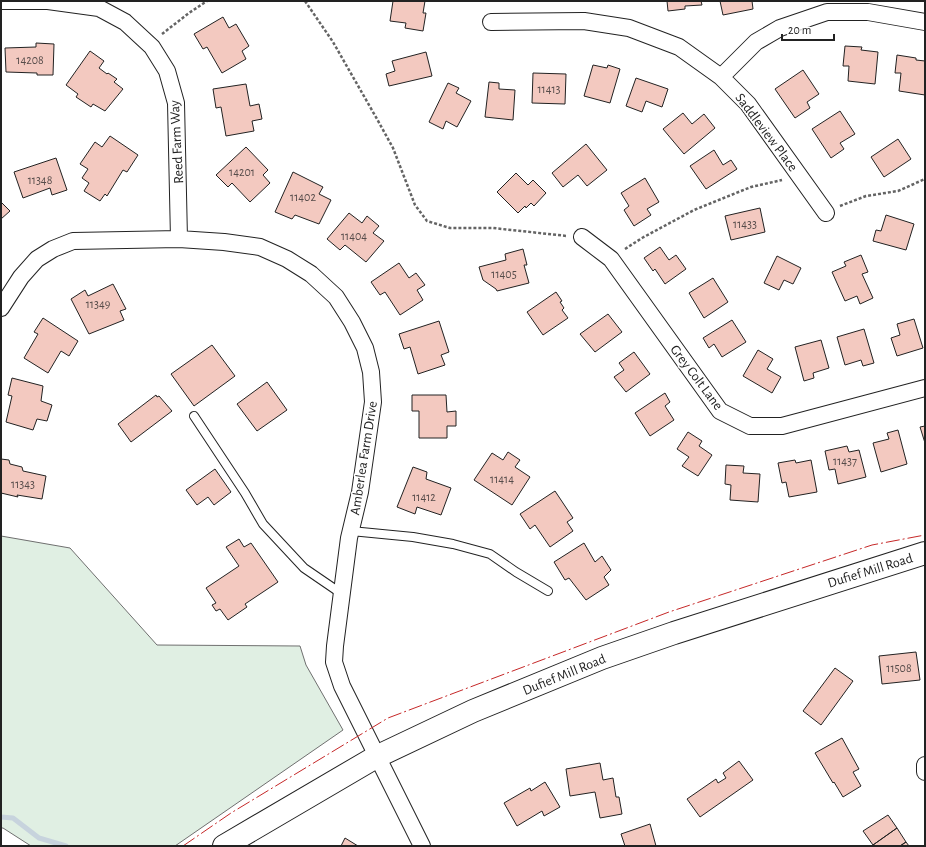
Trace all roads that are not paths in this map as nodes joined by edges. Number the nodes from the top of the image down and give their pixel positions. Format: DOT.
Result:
graph roads {
  1 [pos="1,1"];
  2 [pos="491,22"];
  3 [pos="925,22"];
  4 [pos="721,77"];
  5 [pos="826,213"];
  6 [pos="582,237"];
  7 [pos="179,239"];
  8 [pos="1,308"];
  9 [pos="925,388"];
  10 [pos="194,416"];
  11 [pos="351,530"];
  12 [pos="925,553"];
  13 [pos="548,591"];
  14 [pos="342,594"];
  15 [pos="376,757"];
  16 [pos="925,765"];
  17 [pos="925,772"];
  18 [pos="224,846"];
  19 [pos="422,846"];
  1 -- 7 [label="street, Reed Farm Way"];
  2 -- 4 [label="street, Saddleview Place"];
  3 -- 4 [label="street"];
  4 -- 5 [label="street, Saddleview Place"];
  6 -- 9 [label="street, Grey Colt Lane"];
  7 -- 8 [label="street, Amberlea Farm Drive"];
  7 -- 11 [label="street, Amberlea Farm Drive"];
  10 -- 14 [label="lane"];
  11 -- 13 [label="lane"];
  11 -- 14 [label="street, Amberlea Farm Drive"];
  12 -- 15 [label="main road, Dufief Mill Road"];
  14 -- 15 [label="street, Amberlea Farm Drive"];
  15 -- 18 [label="main road, Dufief Mill Road"];
  15 -- 19 [label="street, Amberlea Farm Drive"];
  16 -- 17 [label="street"];
}
